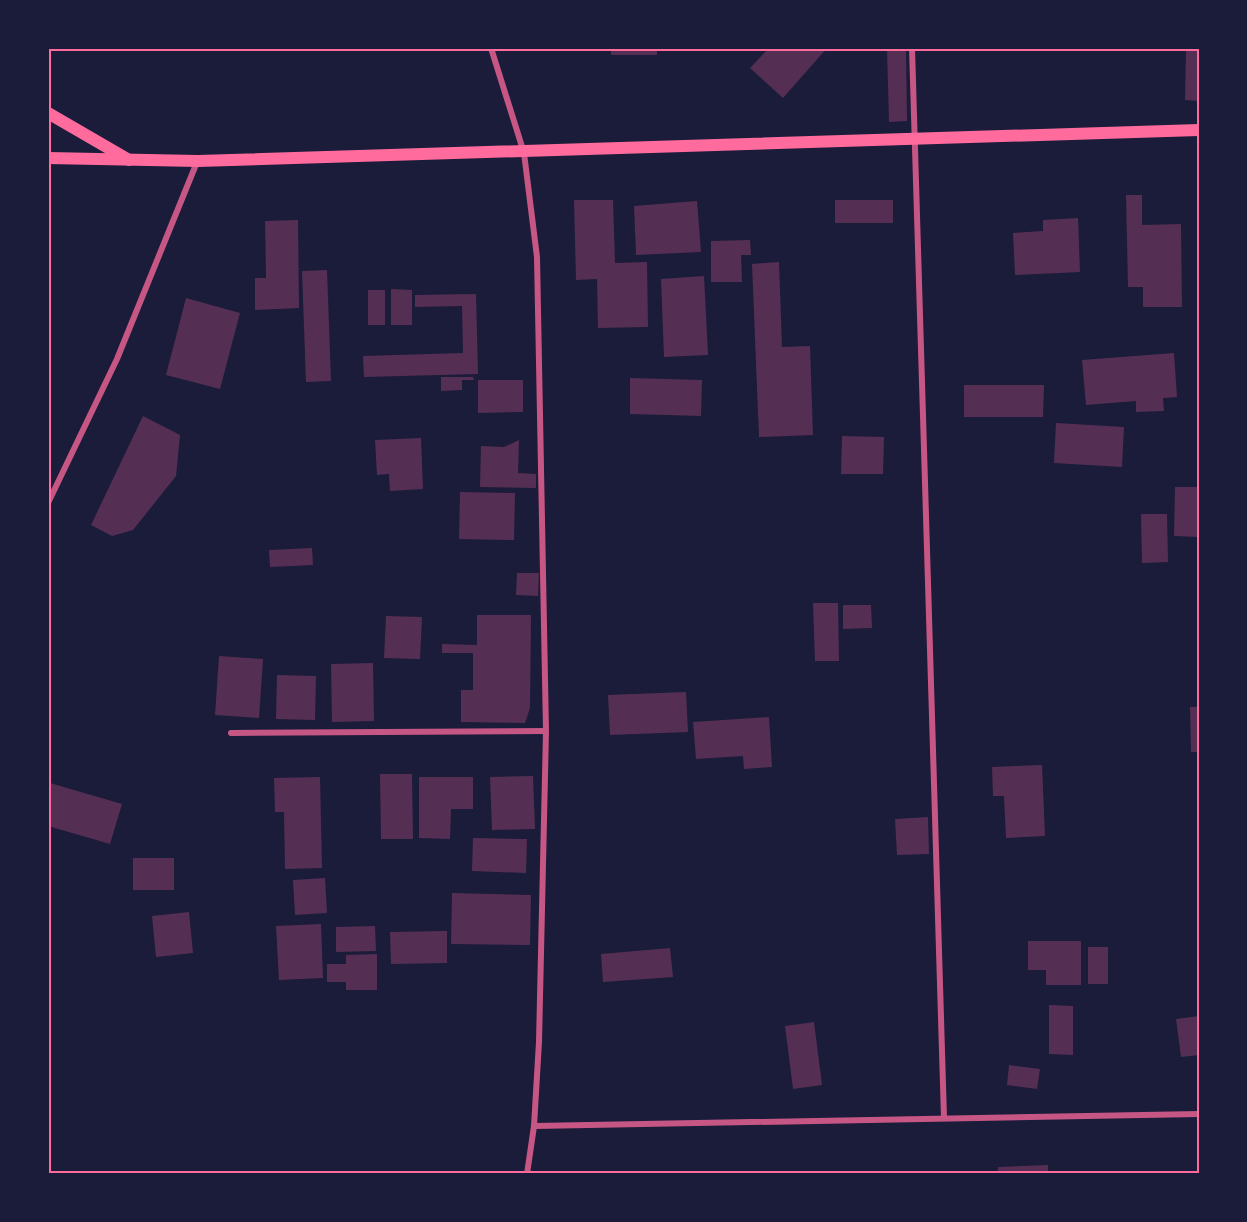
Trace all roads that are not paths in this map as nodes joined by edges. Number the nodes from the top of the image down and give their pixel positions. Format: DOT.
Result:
graph roads {
  1 [pos="491,48"];
  2 [pos="912,48"];
  3 [pos="48,113"];
  4 [pos="1199,130"];
  5 [pos="914,140"];
  6 [pos="524,153"];
  7 [pos="48,158"];
  8 [pos="130,161"];
  9 [pos="198,161"];
  10 [pos="48,503"];
  11 [pos="546,732"];
  12 [pos="231,733"];
  13 [pos="1199,1114"];
  14 [pos="944,1118"];
  15 [pos="534,1126"];
  16 [pos="527,1174"];
  1 -- 6 [label="street"];
  2 -- 5 [label="street"];
  3 -- 8 [label="main road"];
  4 -- 5 [label="main road"];
  5 -- 6 [label="main road"];
  5 -- 14 [label="street"];
  6 -- 9 [label="main road"];
  6 -- 11 [label="street"];
  7 -- 8 [label="main road"];
  8 -- 9 [label="main road"];
  9 -- 10 [label="street"];
  11 -- 12 [label="street"];
  11 -- 15 [label="street"];
  13 -- 14 [label="street"];
  14 -- 15 [label="street"];
  15 -- 16 [label="street"];
}
